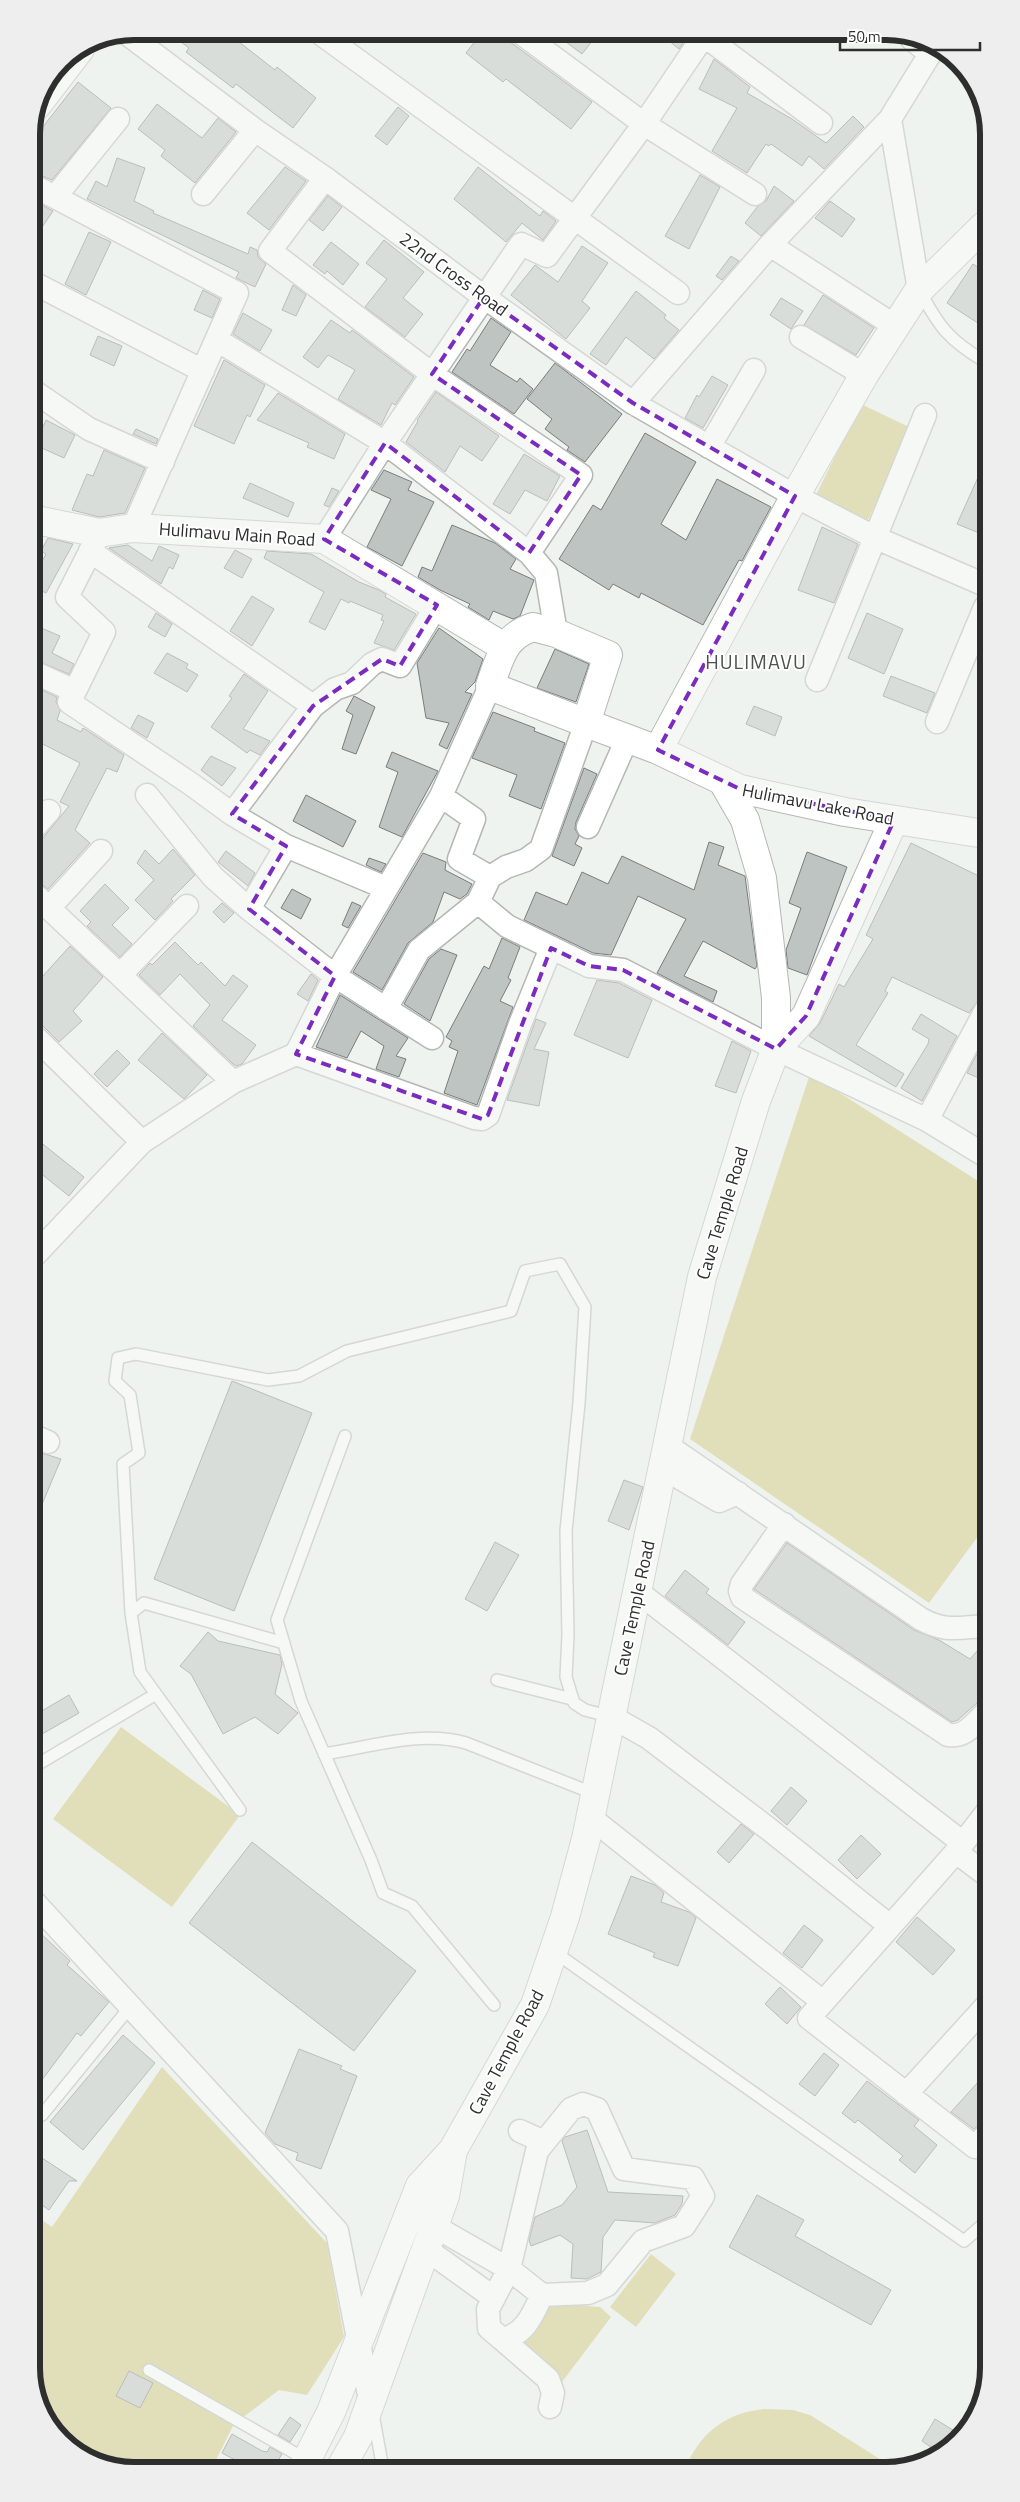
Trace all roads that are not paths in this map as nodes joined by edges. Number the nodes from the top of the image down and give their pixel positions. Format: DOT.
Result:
graph roads {
  1 [pos="135,40"];
  2 [pos="329,40"];
  3 [pos="530,40"];
  4 [pos="698,40"];
  5 [pos="712,40"];
  6 [pos="921,47"];
  7 [pos="118,119"];
  8 [pos="890,119"];
  9 [pos="821,123"];
  10 [pos="644,124"];
  11 [pos="255,130"];
  12 [pos="325,178"];
  13 [pos="40,190"];
  14 [pos="203,194"];
  15 [pos="755,194"];
  16 [pos="55,198"];
  17 [pos="574,220"];
  18 [pos="980,234"];
  19 [pos="770,245"];
  20 [pos="40,286"];
  21 [pos="919,290"];
  22 [pos="678,293"];
  23 [pos="484,297"];
  24 [pos="895,326"];
  25 [pos="801,337"];
  26 [pos="217,340"];
  27 [pos="980,359"];
  28 [pos="754,370"];
  29 [pos="203,371"];
  30 [pos="432,374"];
  31 [pos="864,375"];
  32 [pos="40,395"];
  33 [pos="634,403"];
  34 [pos="925,415"];
  35 [pos="385,444"];
  36 [pos="709,447"];
  37 [pos="163,462"];
  38 [pos="795,496"];
  39 [pos="40,522"];
  40 [pos="133,528"];
  41 [pos="874,537"];
  42 [pos="324,539"];
  43 [pos="95,542"];
  44 [pos="529,553"];
  45 [pos="980,583"];
  46 [pos="437,605"];
  47 [pos="980,619"];
  48 [pos="556,633"];
  49 [pos="504,647"];
  50 [pos="40,675"];
  51 [pos="817,680"];
  52 [pos="490,686"];
  53 [pos="75,691"];
  54 [pos="313,706"];
  55 [pos="937,722"];
  56 [pos="586,723"];
  57 [pos="627,739"];
  58 [pos="658,750"];
  59 [pos="724,782"];
  60 [pos="147,795"];
  61 [pos="441,796"];
  62 [pos="49,811"];
  63 [pos="232,814"];
  64 [pos="894,820"];
  65 [pos="40,821"];
  66 [pos="588,827"];
  67 [pos="980,833"];
  68 [pos="286,846"];
  69 [pos="100,851"];
  70 [pos="490,877"];
  71 [pos="386,888"];
  72 [pos="41,900"];
  73 [pos="478,902"];
  74 [pos="187,906"];
  75 [pos="249,909"];
  76 [pos="551,948"];
  77 [pos="120,975"];
  78 [pos="335,976"];
  79 [pos="386,1009"];
  80 [pos="980,1021"];
  81 [pos="432,1038"];
  82 [pos="40,1042"];
  83 [pos="776,1049"];
  84 [pos="296,1054"];
  85 [pos="234,1082"];
  86 [pos="927,1120"];
  87 [pos="142,1142"];
  88 [pos="980,1152"];
  89 [pos="40,1250"];
  90 [pos="345,1436"];
  91 [pos="666,1457"];
  92 [pos="784,1524"];
  93 [pos="638,1592"];
  94 [pos="131,1613"];
  95 [pos="980,1627"];
  96 [pos="284,1643"];
  97 [pos="497,1680"];
  98 [pos="156,1694"];
  99 [pos="572,1699"];
  100 [pos="612,1717"];
  101 [pos="980,1718"];
  102 [pos="324,1754"];
  103 [pos="40,1763"];
  104 [pos="593,1806"];
  105 [pos="240,1810"];
  106 [pos="980,1821"];
  107 [pos="960,1847"];
  108 [pos="980,1868"];
  109 [pos="40,1917"];
  110 [pos="890,1926"];
  111 [pos="553,1951"];
  112 [pos="823,2002"];
  113 [pos="494,2005"];
  114 [pos="130,2007"];
  115 [pos="980,2013"];
  116 [pos="906,2094"];
  117 [pos="42,2115"];
  118 [pos="520,2131"];
  119 [pos="544,2142"];
  120 [pos="980,2142"];
  121 [pos="453,2150"];
  122 [pos="980,2227"];
  123 [pos="430,2238"];
  124 [pos="509,2269"];
  125 [pos="542,2295"];
  126 [pos="494,2298"];
  127 [pos="502,2339"];
  128 [pos="358,2342"];
  129 [pos="149,2370"];
  130 [pos="370,2400"];
  131 [pos="550,2407"];
  132 [pos="301,2462"];
  133 [pos="305,2462"];
  134 [pos="344,2462"];
  135 [pos="382,2462"];
  1 -- 11 [label="street, 22nd Cross Road"];
  2 -- 17 [label="street"];
  3 -- 10 [label="street"];
  4 -- 10 [label="street"];
  5 -- 9 [label="street"];
  6 -- 8 [label="street"];
  7 -- 16 [label="street"];
  8 -- 19 [label="street"];
  8 -- 21 [label="street"];
  10 -- 15 [label="street"];
  10 -- 17 [label="street"];
  11 -- 12 [label="street, 22nd Cross Road"];
  11 -- 14 [label="street"];
  12 -- 23 [label="street, 22nd Cross Road"];
  12 -- 30 [label="street"];
  13 -- 16 [label="street"];
  16 -- 26 [label="street"];
  17 -- 22 [label="street"];
  17 -- 23 [label="street"];
  18 -- 21 [label="main road"];
  19 -- 24 [label="street"];
  19 -- 33 [label="street"];
  20 -- 29 [label="street"];
  21 -- 24 [label="main road"];
  21 -- 27 [label="lane"];
  23 -- 30 [label="street"];
  23 -- 33 [label="street, 22nd Cross Road"];
  24 -- 31 [label="main road"];
  25 -- 31 [label="street"];
  26 -- 29 [label="street"];
  26 -- 35 [label="street"];
  28 -- 36 [label="street"];
  29 -- 37 [label="street"];
  30 -- 35 [label="street"];
  30 -- 44 [label="street"];
  31 -- 38 [label="main road"];
  32 -- 37 [label="street"];
  33 -- 36 [label="street, 22nd Cross Road"];
  34 -- 41 [label="street"];
  35 -- 42 [label="street"];
  35 -- 44 [label="street"];
  36 -- 38 [label="street, 22nd Cross Road"];
  37 -- 40 [label="street"];
  38 -- 41 [label="street, 22nd Cross Road"];
  38 -- 58 [label="main road"];
  39 -- 43 [label="main road, Hulimavu Main Road"];
  40 -- 42 [label="main road, Hulimavu Main Road"];
  40 -- 43 [label="main road, Hulimavu Main Road"];
  41 -- 45 [label="street, 22nd Cross Road"];
  41 -- 51 [label="street"];
  42 -- 46 [label="main road, Hulimavu Main Road"];
  43 -- 53 [label="street"];
  43 -- 54 [label="street"];
  44 -- 48 [label="street"];
  46 -- 49 [label="main road, Hulimavu Main Road"];
  46 -- 54 [label="street"];
  47 -- 55 [label="street"];
  48 -- 49 [label="main road"];
  48 -- 56 [label="main road"];
  49 -- 52 [label="main road"];
  50 -- 53 [label="street"];
  52 -- 56 [label="main road"];
  52 -- 61 [label="street"];
  53 -- 63 [label="street"];
  54 -- 63 [label="street"];
  56 -- 57 [label="main road"];
  56 -- 70 [label="street"];
  57 -- 58 [label="main road"];
  57 -- 66 [label="street"];
  58 -- 59 [label="main road, Hulimavu Lake Road"];
  59 -- 64 [label="main road, Hulimavu Lake Road"];
  59 -- 83 [label="main road, Cave Temple Road"];
  60 -- 75 [label="street"];
  61 -- 70 [label="street"];
  61 -- 71 [label="street"];
  62 -- 65 [label="street"];
  63 -- 68 [label="street"];
  64 -- 67 [label="main road, Hulimavu Lake Road"];
  64 -- 83 [label="main road, Cave Temple Road"];
  68 -- 71 [label="street"];
  68 -- 75 [label="street"];
  69 -- 72 [label="street"];
  70 -- 73 [label="street"];
  71 -- 78 [label="street"];
  72 -- 77 [label="street"];
  73 -- 76 [label="street"];
  73 -- 79 [label="street"];
  74 -- 77 [label="street"];
  75 -- 78 [label="street"];
  76 -- 83 [label="street"];
  76 -- 84 [label="street"];
  77 -- 85 [label="street"];
  78 -- 79 [label="street"];
  78 -- 84 [label="street"];
  79 -- 81 [label="street"];
  80 -- 86 [label="street"];
  82 -- 87 [label="street"];
  83 -- 86 [label="street"];
  83 -- 91 [label="main road, Cave Temple Road"];
  84 -- 85 [label="street"];
  85 -- 87 [label="street"];
  86 -- 88 [label="street"];
  87 -- 89 [label="street"];
  90 -- 96 [label="lane"];
  91 -- 92 [label="street"];
  91 -- 93 [label="main road, Cave Temple Road"];
  92 -- 95 [label="street"];
  92 -- 101 [label="street"];
  93 -- 100 [label="main road, Cave Temple Road"];
  93 -- 107 [label="street"];
  94 -- 96 [label="lane"];
  94 -- 98 [label="lane"];
  94 -- 99 [label="lane"];
  96 -- 102 [label="lane"];
  97 -- 99 [label="lane"];
  98 -- 103 [label="lane"];
  98 -- 105 [label="lane"];
  99 -- 100 [label="lane"];
  100 -- 104 [label="main road, Cave Temple Road"];
  100 -- 110 [label="street"];
  102 -- 104 [label="lane"];
  102 -- 113 [label="lane"];
  104 -- 111 [label="main road, Cave Temple Road"];
  104 -- 112 [label="street"];
  106 -- 107 [label="street"];
  107 -- 108 [label="street"];
  107 -- 110 [label="street"];
  109 -- 114 [label="street"];
  110 -- 112 [label="street"];
  111 -- 121 [label="main road, Cave Temple Road"];
  111 -- 122 [label="lane"];
  112 -- 116 [label="street"];
  114 -- 117 [label="lane"];
  114 -- 128 [label="street"];
  115 -- 116 [label="street"];
  116 -- 120 [label="street"];
  118 -- 119 [label="street"];
  119 -- 124 [label="street"];
  119 -- 125 [label="street"];
  121 -- 123 [label="main road, Cave Temple Road"];
  121 -- 128 [label="main road, Cave Temple Road"];
  123 -- 124 [label="street"];
  123 -- 126 [label="street"];
  123 -- 130 [label="main road, Cave Temple Road"];
  124 -- 125 [label="street"];
  124 -- 126 [label="street"];
  125 -- 127 [label="street"];
  126 -- 127 [label="street"];
  127 -- 131 [label="street"];
  128 -- 130 [label="street"];
  128 -- 133 [label="main road, Cave Temple Road"];
  129 -- 132 [label="lane"];
  130 -- 134 [label="main road, Cave Temple Road"];
  130 -- 135 [label="lane"];
}
